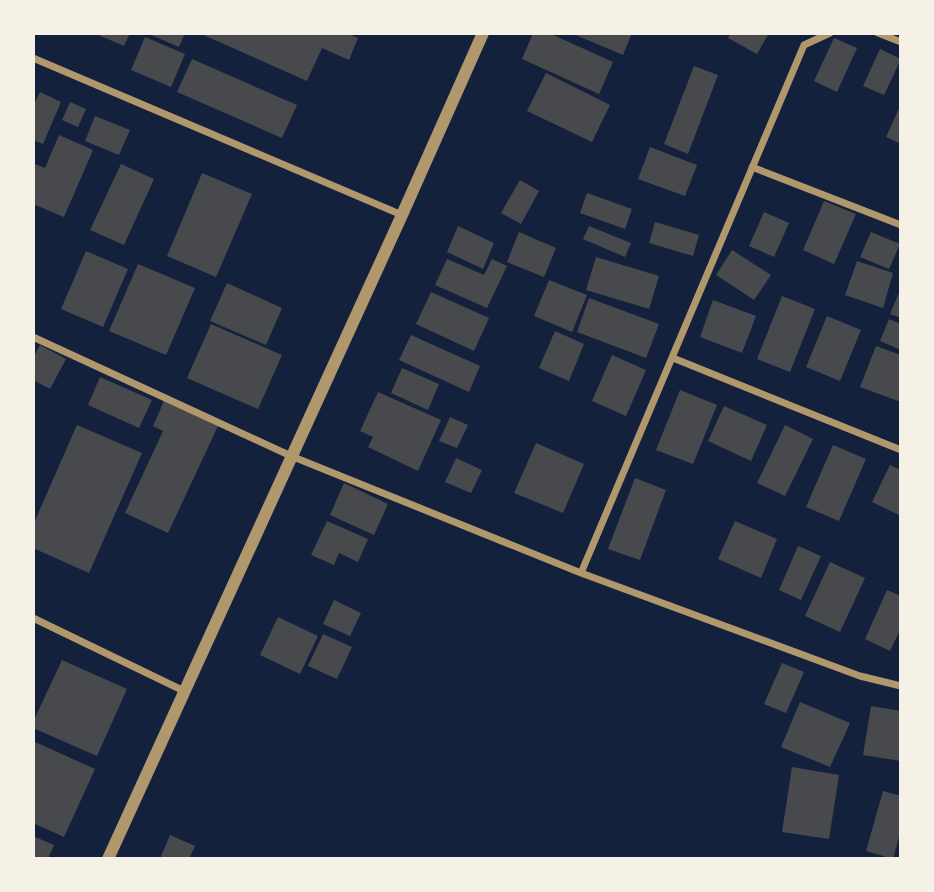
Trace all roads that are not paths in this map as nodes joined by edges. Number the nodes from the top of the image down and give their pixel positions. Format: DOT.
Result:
graph roads {
  1 [pos="483,33"];
  2 [pos="830,33"];
  3 [pos="878,33"];
  4 [pos="901,42"];
  5 [pos="33,58"];
  6 [pos="752,167"];
  7 [pos="402,215"];
  8 [pos="901,225"];
  9 [pos="33,337"];
  10 [pos="673,358"];
  11 [pos="901,450"];
  12 [pos="291,456"];
  13 [pos="581,573"];
  14 [pos="33,618"];
  15 [pos="901,686"];
  16 [pos="184,691"];
  17 [pos="108,859"];
  1 -- 7 [label="street"];
  2 -- 6 [label="street"];
  3 -- 4 [label="street"];
  5 -- 7 [label="street"];
  6 -- 8 [label="street"];
  6 -- 10 [label="street"];
  7 -- 12 [label="street"];
  9 -- 12 [label="street"];
  10 -- 11 [label="street"];
  10 -- 13 [label="street"];
  12 -- 13 [label="street"];
  12 -- 16 [label="street"];
  13 -- 15 [label="street"];
  14 -- 16 [label="street"];
  16 -- 17 [label="street"];
}
